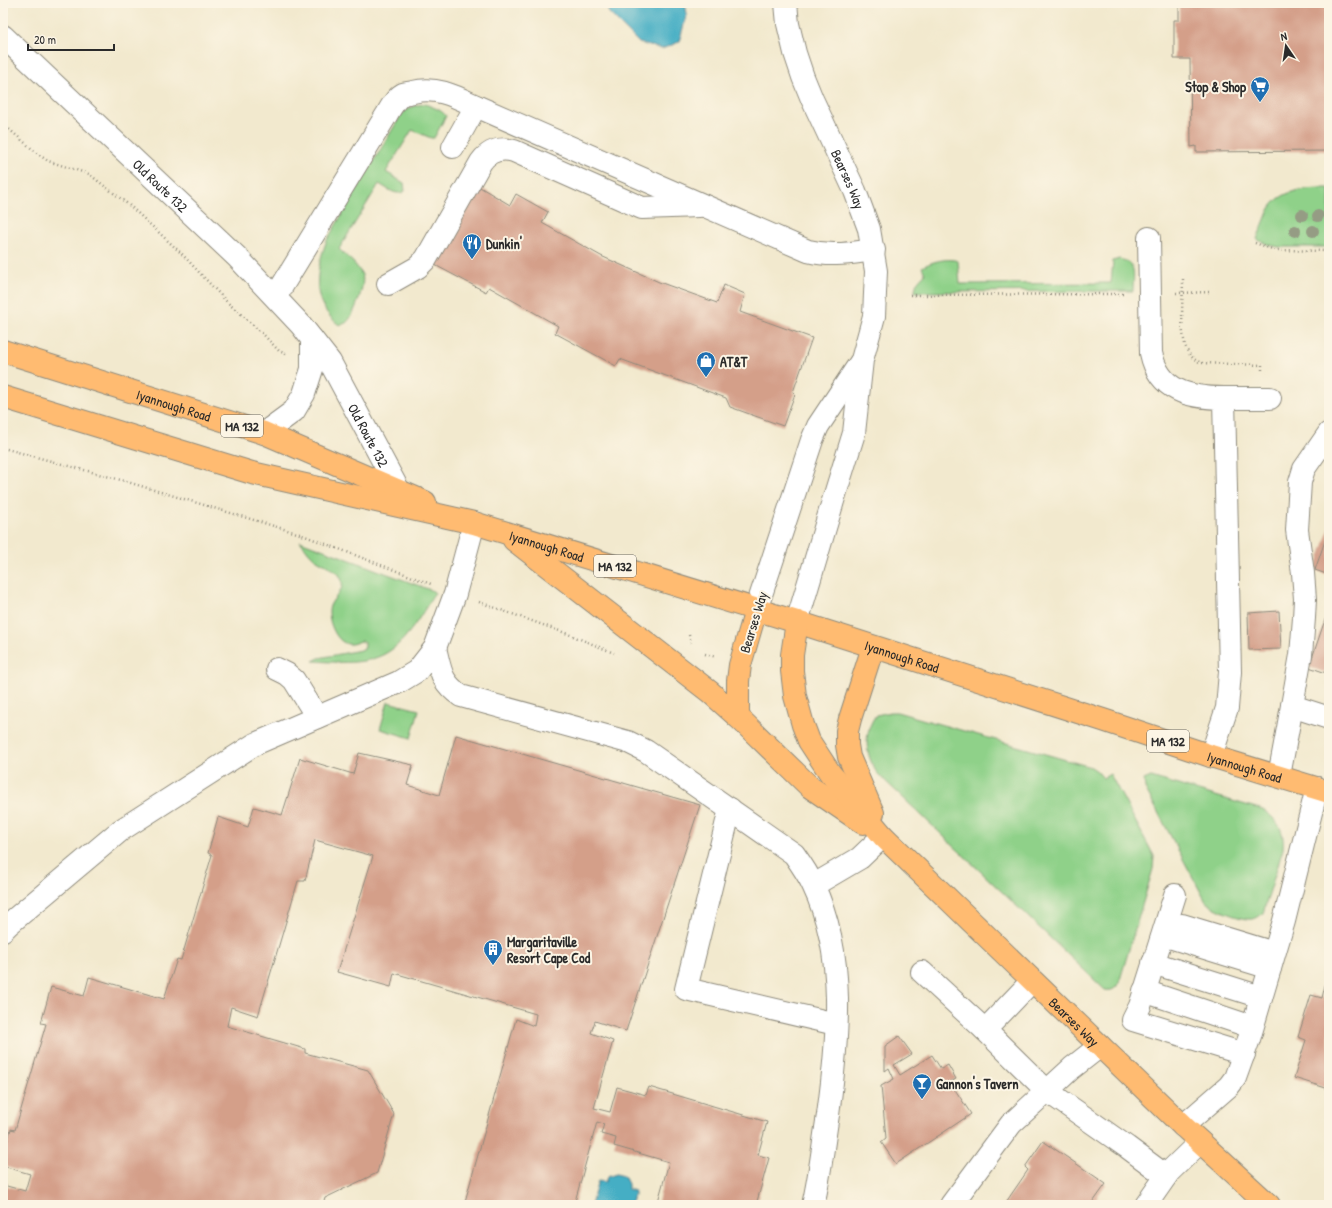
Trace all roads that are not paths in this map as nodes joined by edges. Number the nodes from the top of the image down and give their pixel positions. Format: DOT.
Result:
graph roads {
  1 [pos="786,3"];
  2 [pos="3,36"];
  3 [pos="476,106"];
  4 [pos="453,147"];
  5 [pos="706,206"];
  6 [pos="1149,238"];
  7 [pos="874,250"];
  8 [pos="388,284"];
  9 [pos="276,296"];
  10 [pos="312,339"];
  11 [pos="3,351"];
  12 [pos="862,360"];
  13 [pos="3,397"];
  14 [pos="1224,398"];
  15 [pos="1266,398"];
  16 [pos="264,433"];
  17 [pos="1329,433"];
  18 [pos="399,491"];
  19 [pos="474,523"];
  20 [pos="504,532"];
  21 [pos="756,610"];
  22 [pos="797,622"];
  23 [pos="873,647"];
  24 [pos="435,648"];
  25 [pos="277,669"];
  26 [pos="1292,706"];
  27 [pos="316,717"];
  28 [pos="738,717"];
  29 [pos="1329,718"];
  30 [pos="1211,756"];
  31 [pos="1279,776"];
  32 [pos="1323,790"];
  33 [pos="730,809"];
  34 [pos="883,836"];
  35 [pos="814,885"];
  36 [pos="1176,896"];
  37 [pos="3,930"];
  38 [pos="1153,963"];
  39 [pos="922,972"];
  40 [pos="1032,981"];
  41 [pos="1259,1004"];
  42 [pos="836,1024"];
  43 [pos="985,1030"];
  44 [pos="1100,1046"];
  45 [pos="1047,1091"];
  46 [pos="1183,1126"];
  47 [pos="1200,1142"];
  48 [pos="1166,1176"];
  49 [pos="813,1205"];
  50 [pos="951,1205"];
  51 [pos="1146,1205"];
  52 [pos="1269,1205"];
  1 -- 7 [label="street, Bearses Way"];
  2 -- 9 [label="street, Old Route 132"];
  3 -- 4 [label="street"];
  3 -- 5 [label="street"];
  3 -- 9 [label="street"];
  5 -- 7 [label="street"];
  5 -- 8 [label="street"];
  6 -- 14 [label="street"];
  7 -- 12 [label="street, Bearses Way"];
  9 -- 10 [label="street, Old Route 132"];
  10 -- 16 [label="street"];
  10 -- 18 [label="street, Old Route 132"];
  11 -- 16 [label="main road, Iyannough Road / MA 132"];
  12 -- 21 [label="street, Bearses Way"];
  12 -- 22 [label="street, Bearses Way"];
  13 -- 19 [label="main road, Iyannough Road / MA 132"];
  14 -- 15 [label="street"];
  14 -- 30 [label="street"];
  16 -- 18 [label="main road, Iyannough Road / MA 132"];
  17 -- 26 [label="street"];
  18 -- 19 [label="main road, Iyannough Road / MA 132"];
  19 -- 20 [label="main road, Iyannough Road / MA 132"];
  19 -- 24 [label="street"];
  20 -- 21 [label="main road, Iyannough Road / MA 132"];
  20 -- 28 [label="main road"];
  21 -- 22 [label="main road, Iyannough Road / MA 132"];
  21 -- 28 [label="main road, Bearses Way"];
  22 -- 23 [label="main road, Iyannough Road / MA 132"];
  22 -- 34 [label="main road, Bearses Way"];
  23 -- 30 [label="main road, Iyannough Road / MA 132"];
  23 -- 34 [label="main road"];
  24 -- 27 [label="street"];
  24 -- 33 [label="street"];
  25 -- 27 [label="street"];
  26 -- 29 [label="street"];
  26 -- 31 [label="street"];
  27 -- 37 [label="street"];
  28 -- 34 [label="main road, Bearses Way"];
  30 -- 31 [label="main road, Iyannough Road / MA 132"];
  31 -- 32 [label="main road, Iyannough Road / MA 132"];
  32 -- 41 [label="street"];
  33 -- 35 [label="street"];
  33 -- 42 [label="street"];
  34 -- 35 [label="street"];
  34 -- 40 [label="main road, Bearses Way"];
  35 -- 42 [label="street"];
  36 -- 38 [label="street"];
  38 -- 41 [label="street"];
  38 -- 41 [label="street"];
  38 -- 41 [label="street"];
  38 -- 41 [label="street"];
  39 -- 43 [label="street"];
  40 -- 43 [label="street"];
  40 -- 44 [label="main road, Bearses Way"];
  41 -- 46 [label="street"];
  42 -- 49 [label="street"];
  43 -- 45 [label="street"];
  44 -- 45 [label="street"];
  44 -- 46 [label="main road, Bearses Way"];
  45 -- 48 [label="street"];
  45 -- 50 [label="street"];
  46 -- 47 [label="main road, Bearses Way"];
  47 -- 48 [label="street"];
  47 -- 52 [label="main road, Bearses Way"];
  48 -- 51 [label="street"];
}
